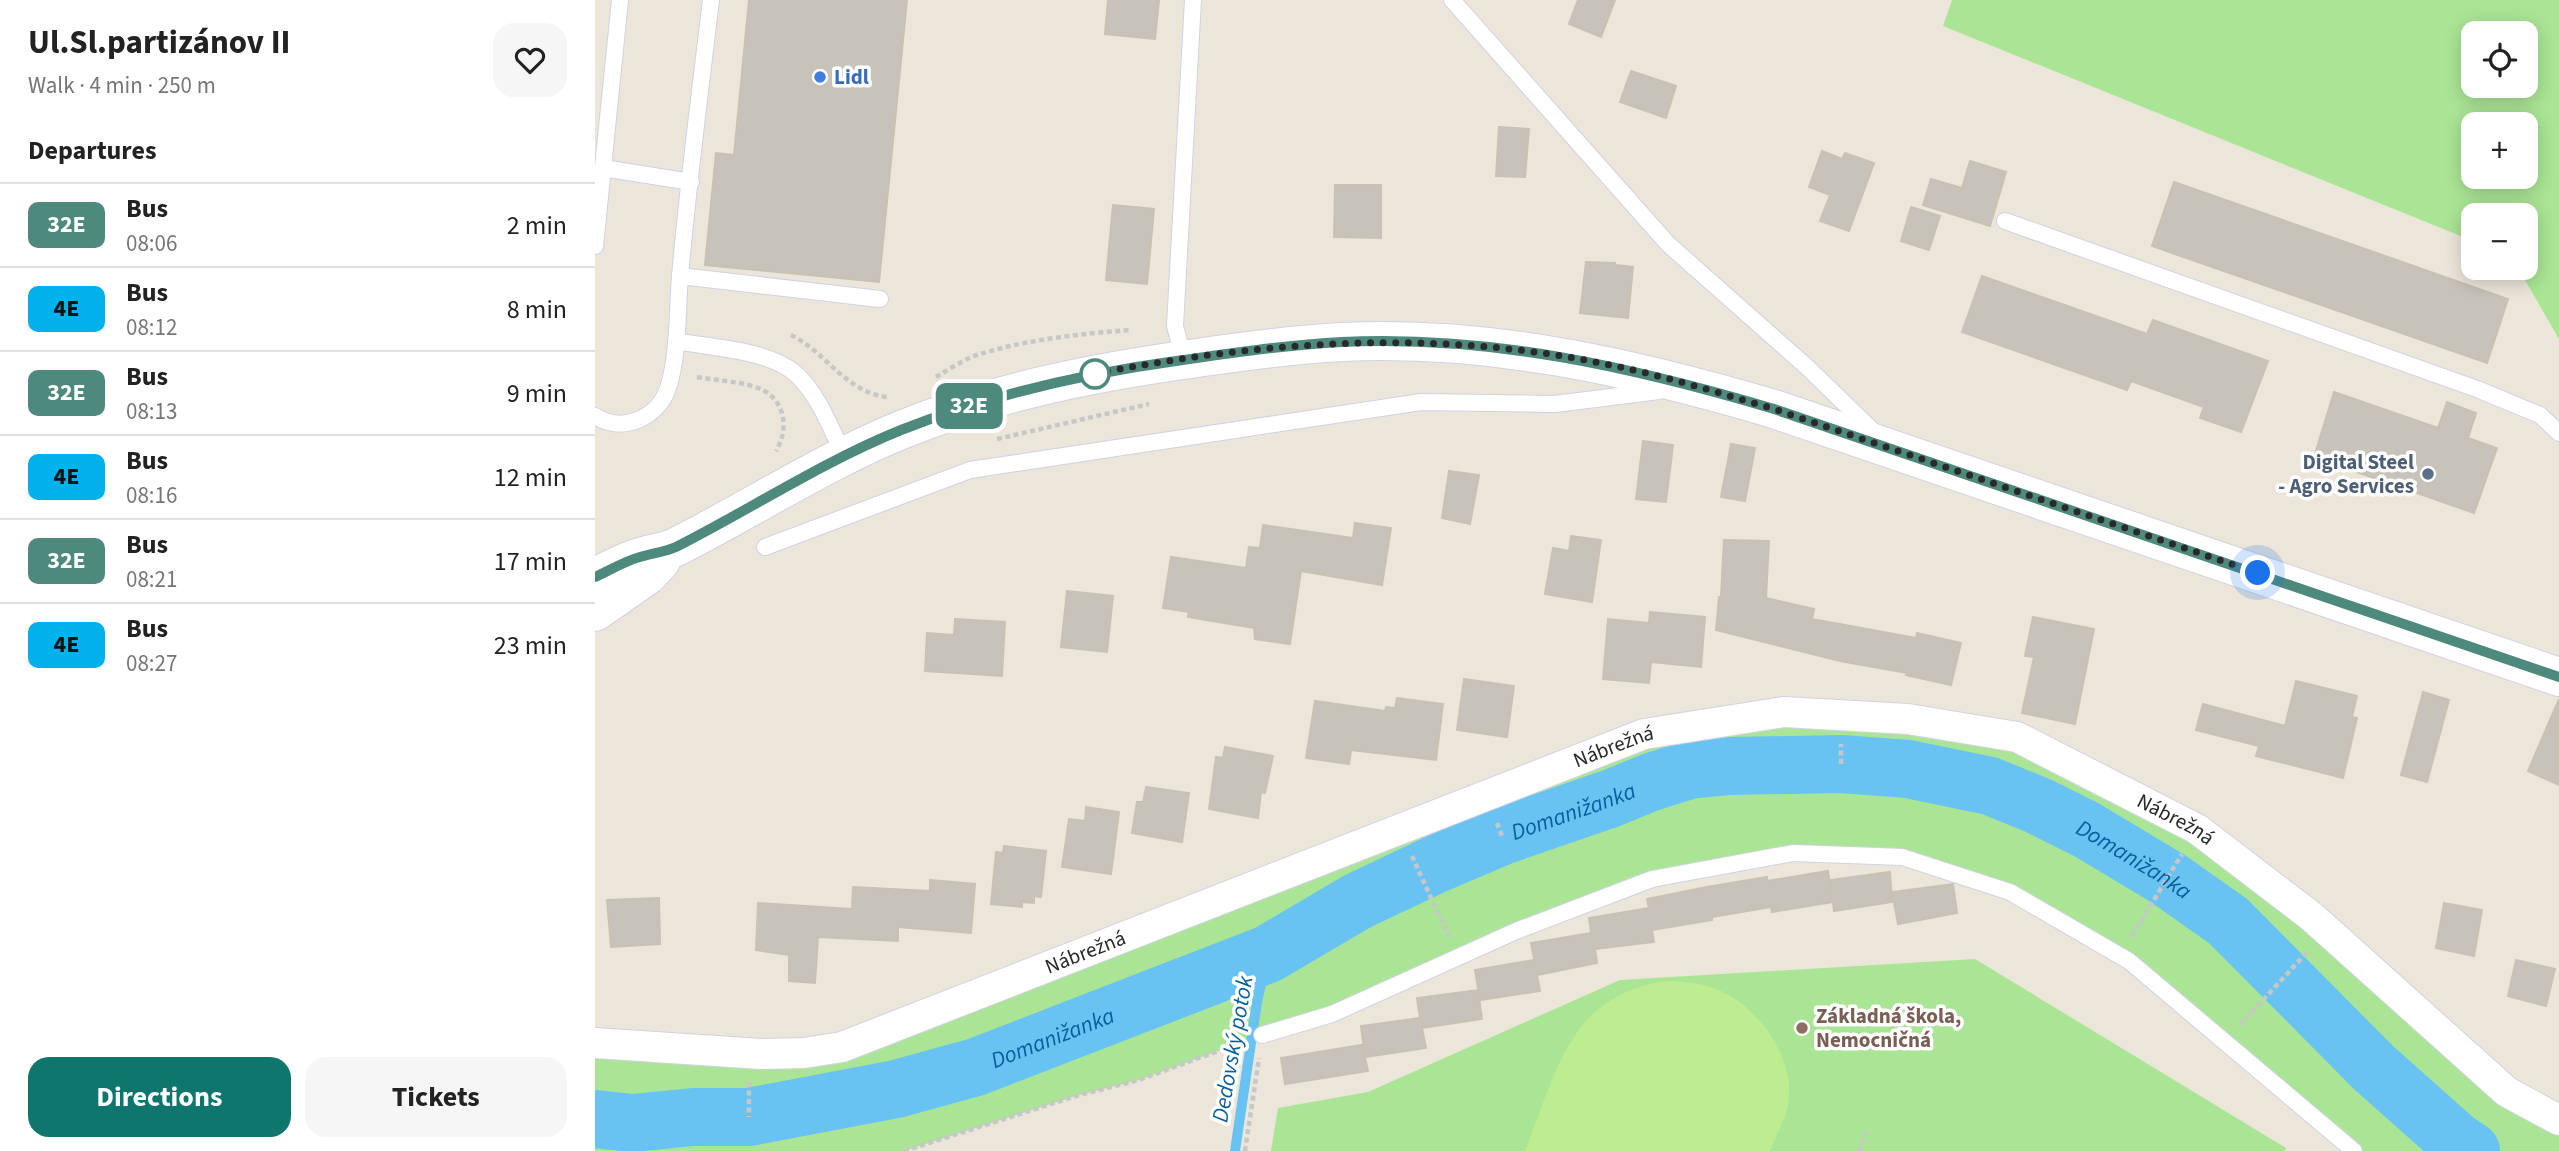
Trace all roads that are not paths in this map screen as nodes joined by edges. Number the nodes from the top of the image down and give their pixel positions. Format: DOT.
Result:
graph roads {
  1 [pos="619,0"];
  2 [pos="711,0"];
  3 [pos="1193,0"];
  4 [pos="1452,0"];
  5 [pos="603,168"];
  6 [pos="691,182"];
  7 [pos="2005,221"];
  8 [pos="595,246"];
  9 [pos="680,276"];
  10 [pos="880,299"];
  11 [pos="675,341"];
  12 [pos="1184,360"];
  13 [pos="1698,386"];
  14 [pos="595,416"];
  15 [pos="2559,433"];
  16 [pos="1890,447"];
  17 [pos="845,457"];
  18 [pos="765,547"];
  19 [pos="672,549"];
  20 [pos="595,577"];
  21 [pos="595,612"];
  22 [pos="2559,677"];
  23 [pos="1262,1035"];
  24 [pos="595,1043"];
  25 [pos="2559,1120"];
  26 [pos="2354,1151"];
  1 -- 5 [label="lane"];
  2 -- 6 [label="lane"];
  3 -- 12 [label="lane"];
  4 -- 16 [label="lane"];
  5 -- 6 [label="lane"];
  5 -- 8 [label="lane"];
  6 -- 9 [label="lane"];
  7 -- 15 [label="lane"];
  9 -- 10 [label="lane"];
  9 -- 11 [label="lane"];
  11 -- 14 [label="lane"];
  11 -- 17 [label="lane"];
  12 -- 13 [label="main road"];
  12 -- 17 [label="main road"];
  13 -- 16 [label="main road"];
  13 -- 18 [label="lane"];
  16 -- 22 [label="main road"];
  17 -- 19 [label="main road"];
  19 -- 20 [label="main road"];
  19 -- 21 [label="main road"];
  23 -- 26 [label="lane"];
  24 -- 25 [label="street, Nábrežná"];
}
